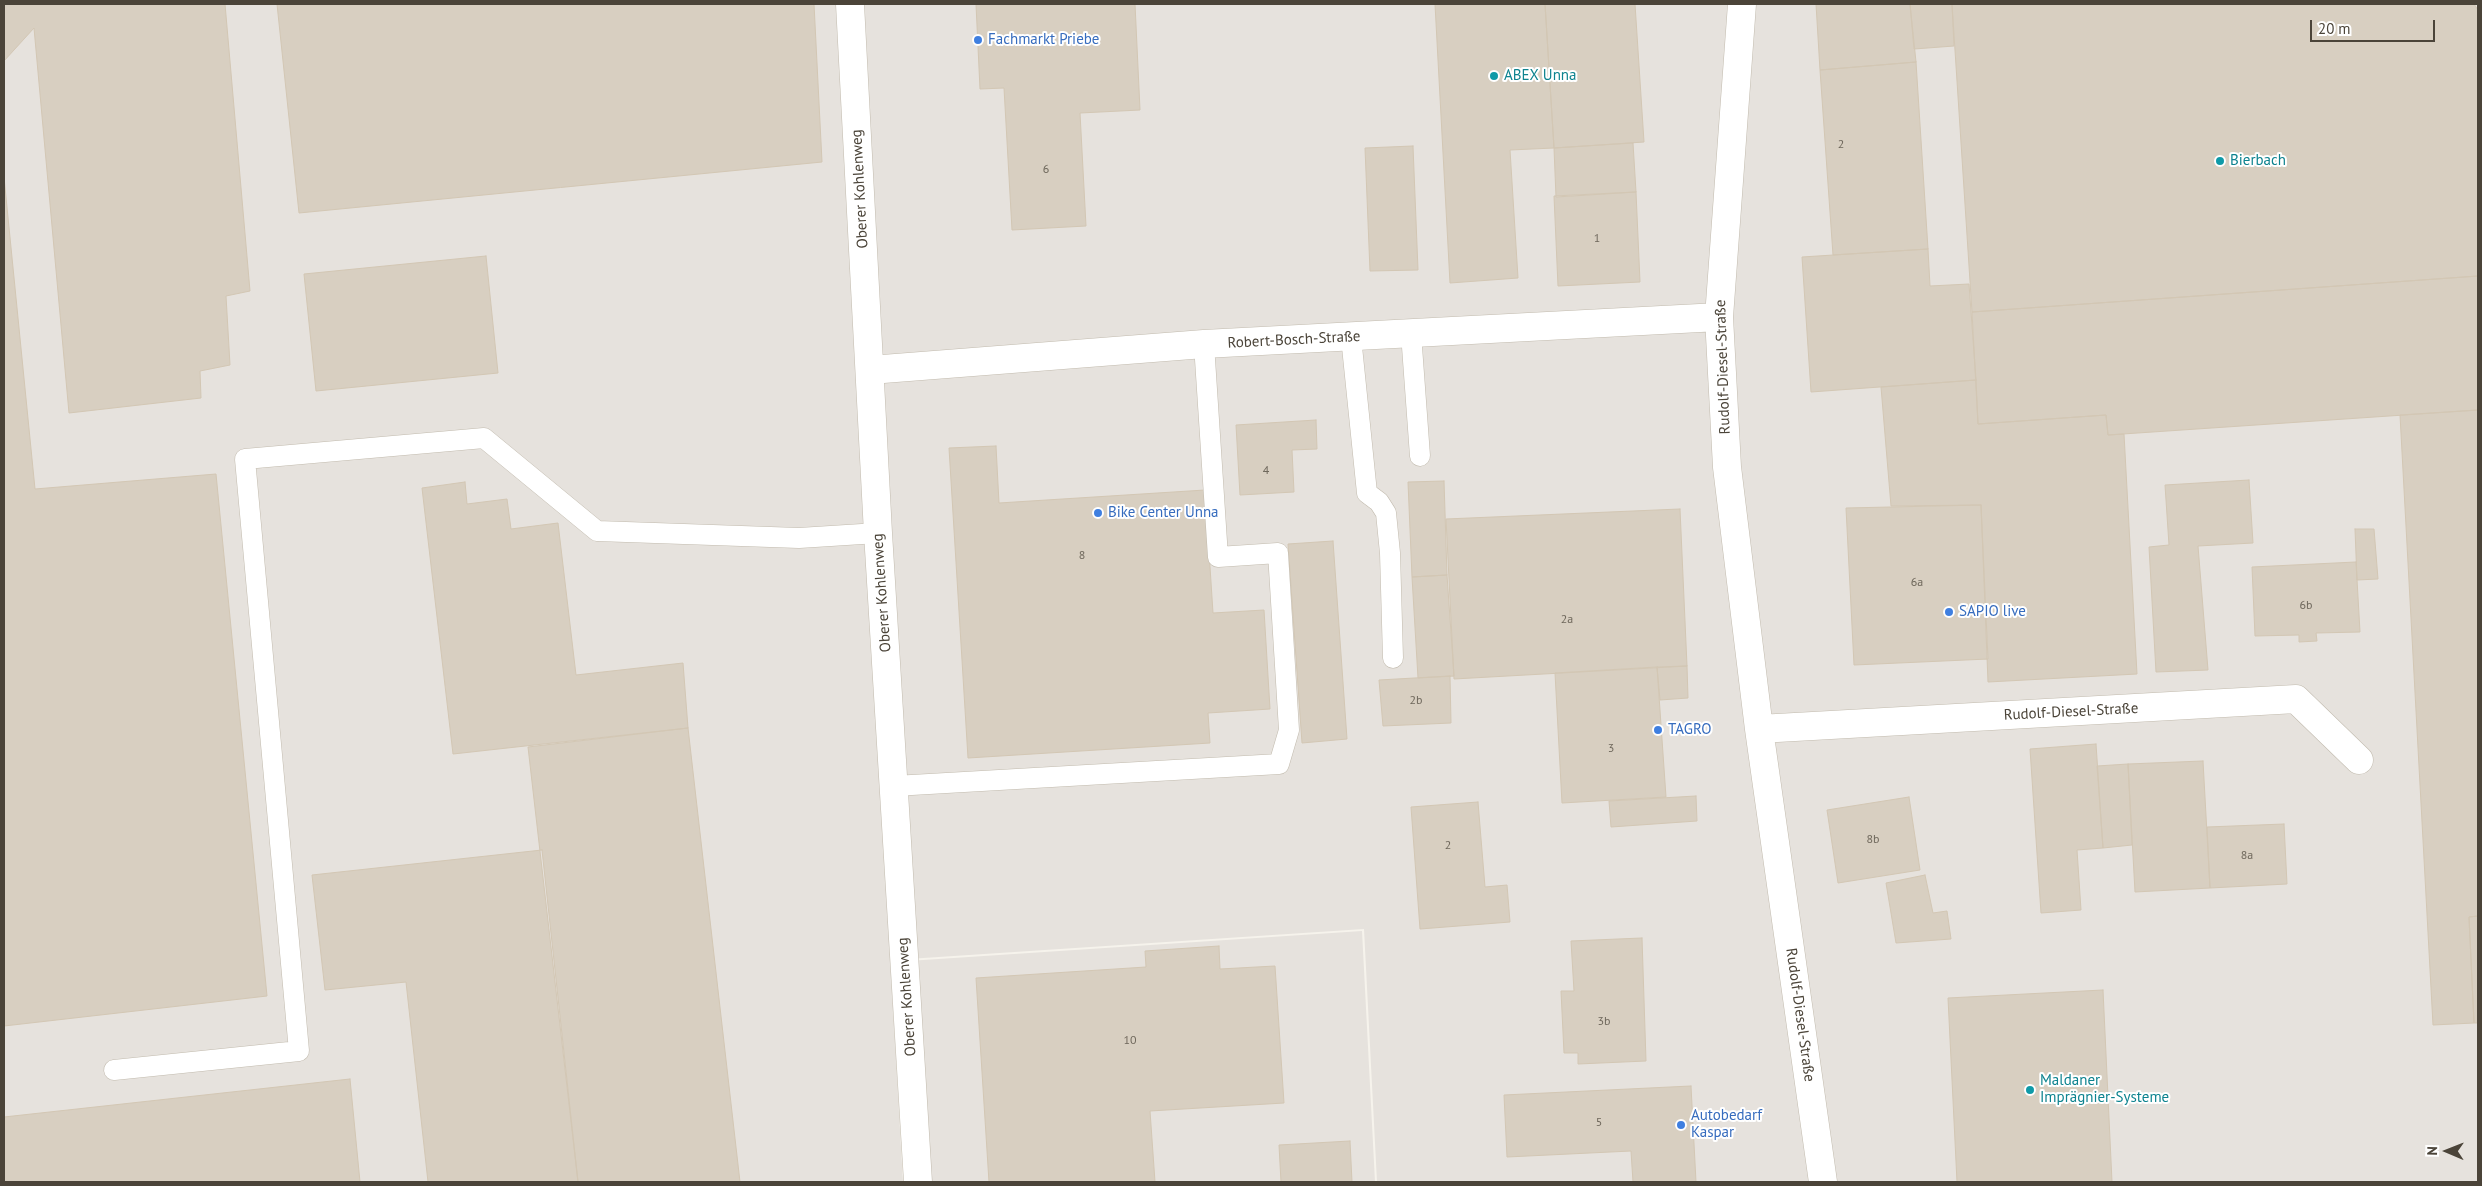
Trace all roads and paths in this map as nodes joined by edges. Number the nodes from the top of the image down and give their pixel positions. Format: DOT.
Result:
graph roads {
  1 [pos="850,4"];
  2 [pos="1742,4"];
  3 [pos="1718,318"];
  4 [pos="1411,333"];
  5 [pos="1351,337"];
  6 [pos="1204,344"];
  7 [pos="870,370"];
  8 [pos="1420,456"];
  9 [pos="878,533"];
  10 [pos="1393,658"];
  11 [pos="1759,729"];
  12 [pos="2359,760"];
  13 [pos="894,786"];
  14 [pos="114,1070"];
  15 [pos="918,1182"];
  16 [pos="1823,1182"];
  1 -- 7 [label="street, Oberer Kohlenweg"];
  2 -- 3 [label="street, Rudolf-Diesel-Straße"];
  3 -- 4 [label="street, Robert-Bosch-Straße"];
  3 -- 11 [label="street, Rudolf-Diesel-Straße"];
  4 -- 5 [label="street, Robert-Bosch-Straße"];
  4 -- 8 [label="lane"];
  5 -- 6 [label="street, Robert-Bosch-Straße"];
  5 -- 10 [label="lane"];
  6 -- 7 [label="street, Robert-Bosch-Straße"];
  6 -- 13 [label="lane"];
  7 -- 9 [label="street, Oberer Kohlenweg"];
  9 -- 13 [label="street, Oberer Kohlenweg"];
  9 -- 14 [label="lane"];
  11 -- 12 [label="street, Rudolf-Diesel-Straße"];
  11 -- 16 [label="street, Rudolf-Diesel-Straße"];
  13 -- 15 [label="street, Oberer Kohlenweg"];
}
